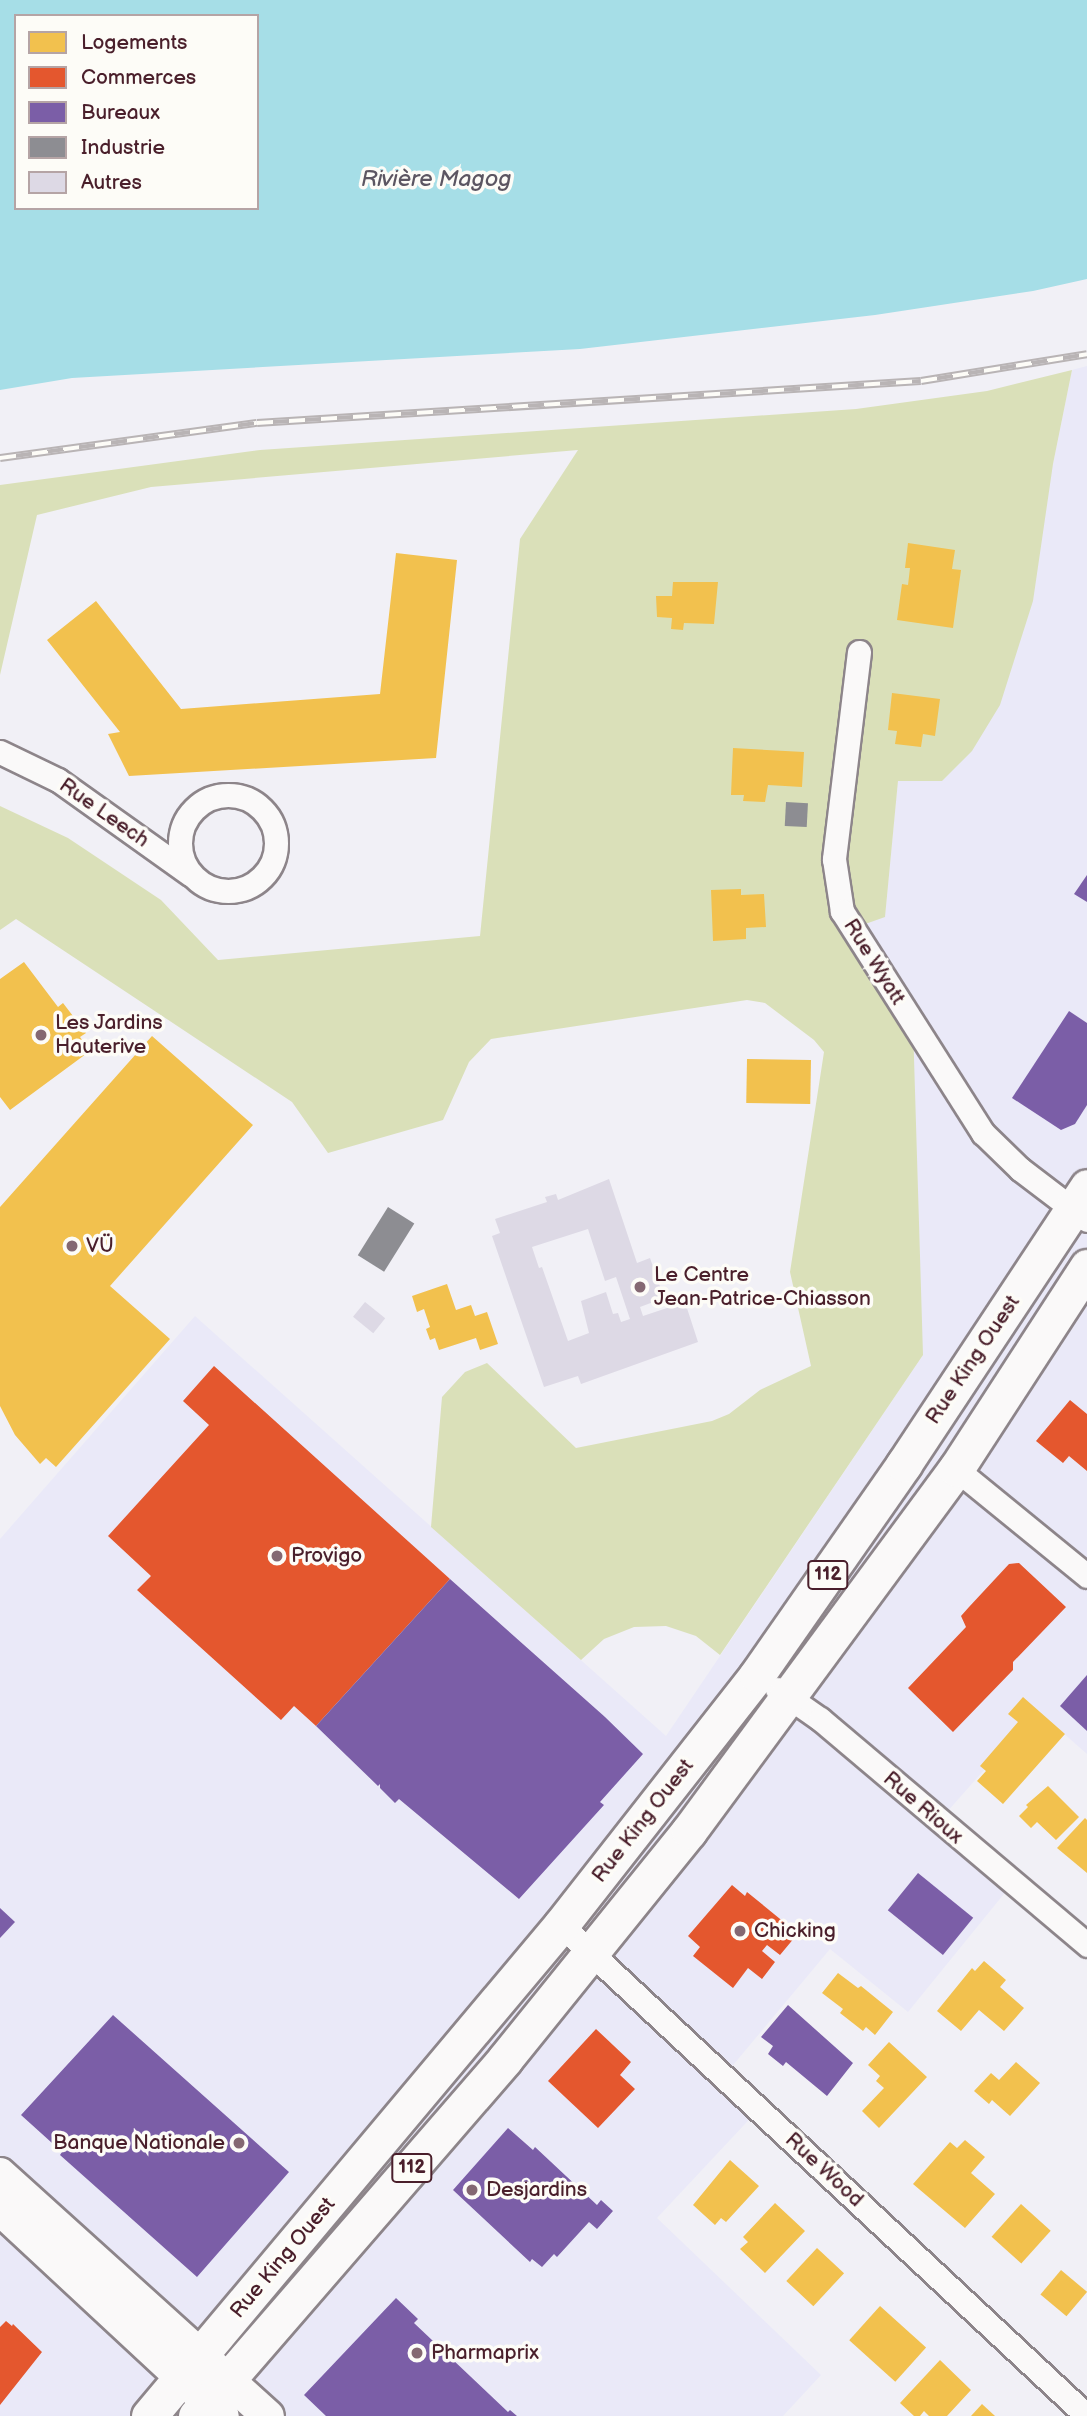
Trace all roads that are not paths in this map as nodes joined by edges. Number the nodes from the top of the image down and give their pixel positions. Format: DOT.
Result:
graph roads {
  1 [pos="859,652"];
  2 [pos="0,752"];
  3 [pos="201,883"];
  4 [pos="1082,1205"];
  5 [pos="1087,1267"];
  6 [pos="956,1469"];
  7 [pos="1087,1576"];
  8 [pos="757,1675"];
  9 [pos="789,1697"];
  10 [pos="561,1925"];
  11 [pos="1087,1945"];
  12 [pos="591,1953"];
  13 [pos="0,2174"];
  14 [pos="0,2209"];
  15 [pos="191,2366"];
  16 [pos="214,2403"];
  17 [pos="149,2416"];
  18 [pos="268,2416"];
  19 [pos="1087,2416"];
  1 -- 4 [label="street, Rue Wyatt"];
  2 -- 3 [label="street, Rue Leech"];
  3 -- 3 [label="street, Rue Leech"];
  4 -- 8 [label="main road, Rue King Ouest / 112"];
  5 -- 6 [label="main road, Rue King Ouest / 112"];
  6 -- 7 [label="street"];
  6 -- 9 [label="main road, Rue King Ouest / 112"];
  8 -- 9 [label="street, Rue Rioux"];
  8 -- 10 [label="main road, Rue King Ouest / 112"];
  9 -- 11 [label="street, Rue Rioux"];
  9 -- 12 [label="main road, Rue King Ouest / 112"];
  10 -- 12 [label="street, Rue Wood"];
  10 -- 15 [label="main road, Rue King Ouest / 112"];
  12 -- 16 [label="main road, Rue King Ouest / 112"];
  12 -- 19 [label="street, Rue Wood"];
  13 -- 15 [label="main road"];
  14 -- 15 [label="main road"];
  15 -- 16 [label="main road"];
  15 -- 17 [label="main road, Rue King Ouest / 112"];
  16 -- 18 [label="main road"];
}
